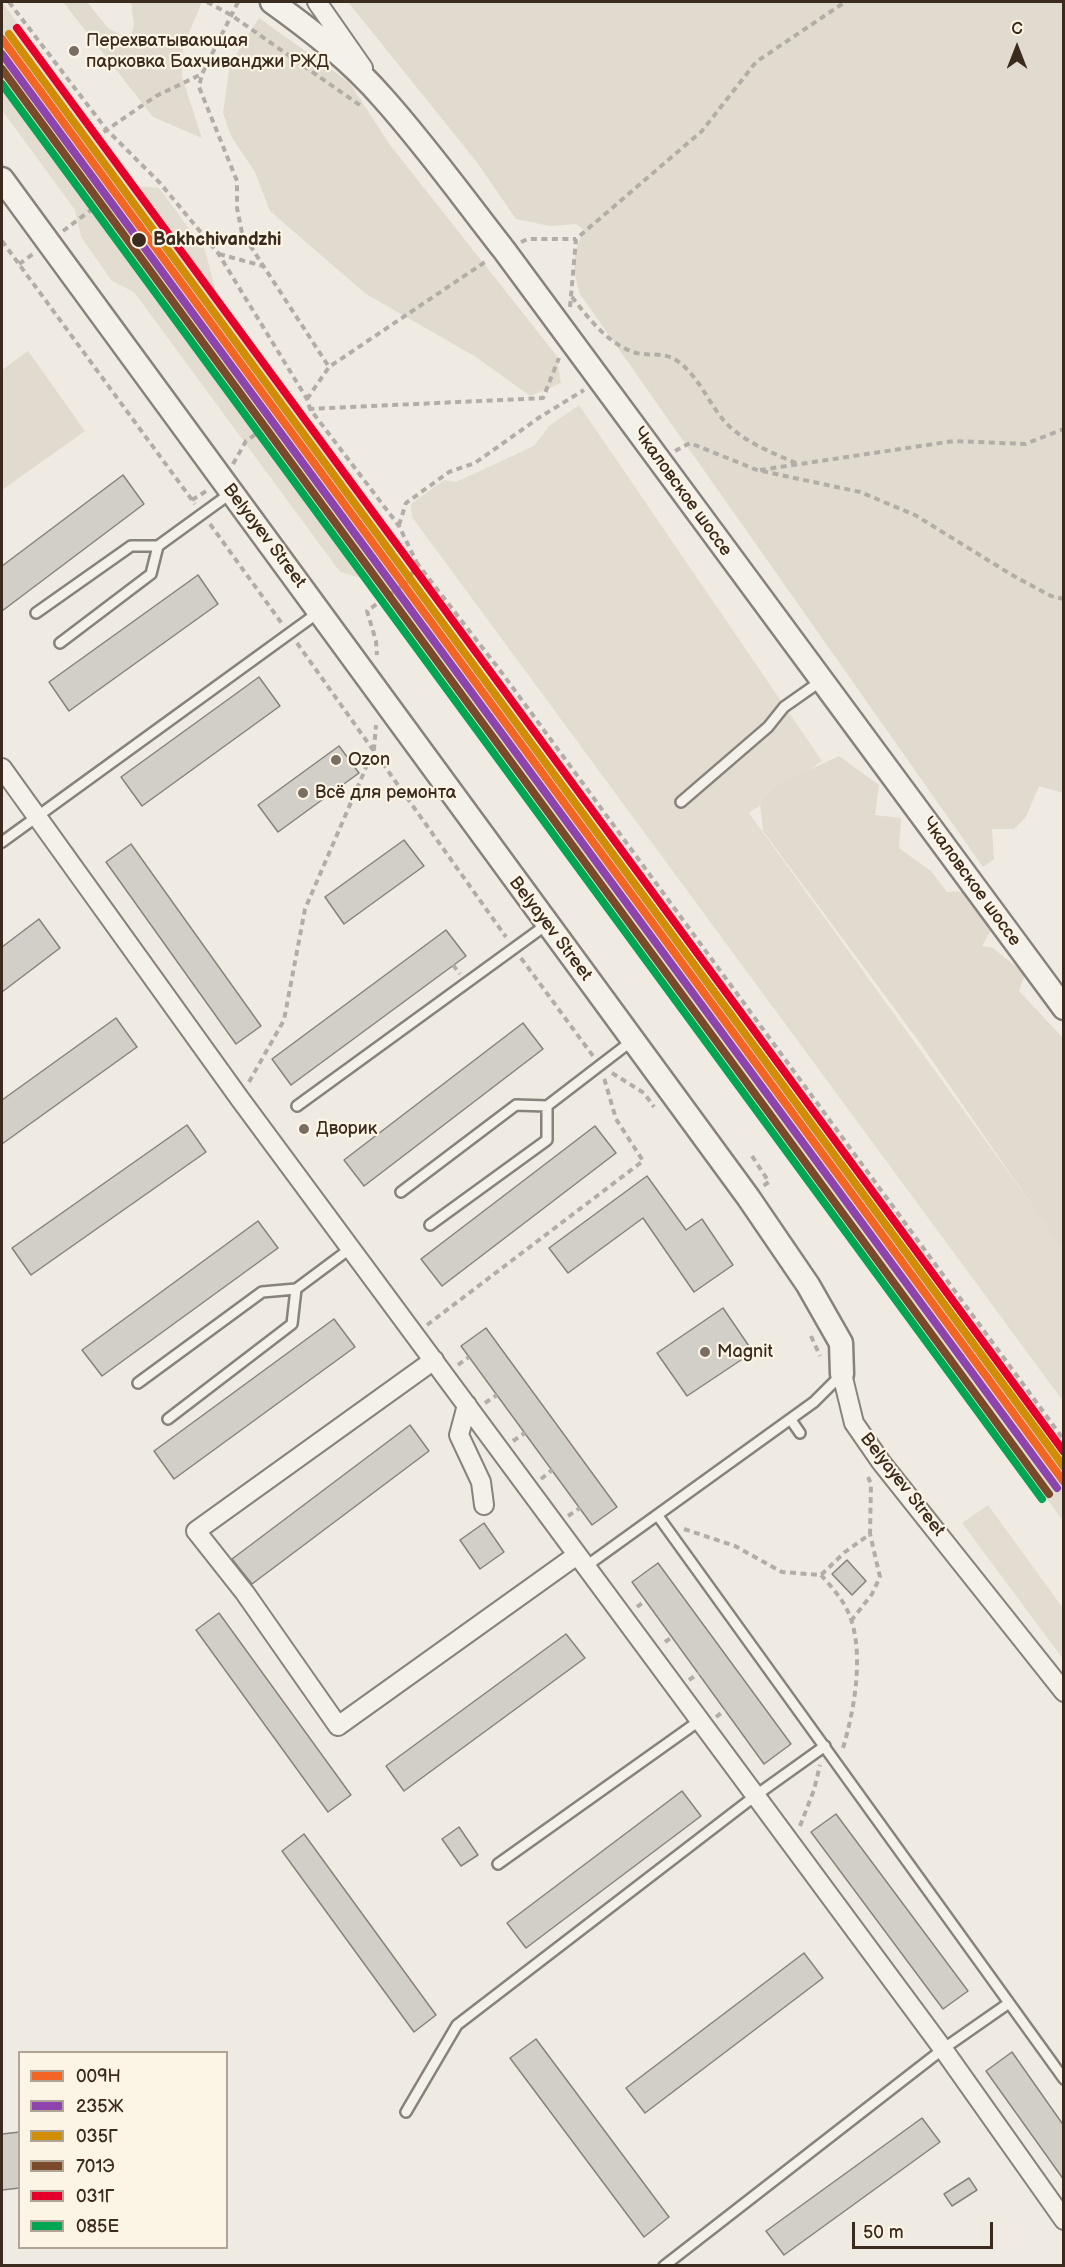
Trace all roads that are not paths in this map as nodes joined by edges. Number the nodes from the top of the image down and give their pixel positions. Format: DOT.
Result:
graph roads {
  1 [pos="272,2"];
  2 [pos="317,2"];
  3 [pos="375,104"];
  4 [pos="2,179"];
  5 [pos="231,493"];
  6 [pos="158,546"];
  7 [pos="321,611"];
  8 [pos="36,613"];
  9 [pos="60,643"];
  10 [pos="821,681"];
  11 [pos="2,768"];
  12 [pos="681,802"];
  13 [pos="37,815"];
  14 [pos="2,842"];
  15 [pos="546,925"];
  16 [pos="1064,1008"];
  17 [pos="633,1040"];
  18 [pos="297,1106"];
  19 [pos="547,1106"];
  20 [pos="401,1192"];
  21 [pos="430,1226"];
  22 [pos="351,1248"];
  23 [pos="296,1288"];
  24 [pos="434,1360"];
  25 [pos="842,1374"];
  26 [pos="138,1383"];
  27 [pos="467,1405"];
  28 [pos="168,1419"];
  29 [pos="791,1420"];
  30 [pos="800,1433"];
  31 [pos="484,1505"];
  32 [pos="658,1516"];
  33 [pos="581,1561"];
  34 [pos="1064,1692"];
  35 [pos="699,1720"];
  36 [pos="825,1746"];
  37 [pos="755,1797"];
  38 [pos="498,1864"];
  39 [pos="1009,2003"];
  40 [pos="943,2049"];
  41 [pos="1064,2079"];
  42 [pos="406,2112"];
  43 [pos="1064,2220"];
  44 [pos="664,2265"];
  1 -- 3 [label="street, Чкаловское шоссе"];
  2 -- 3 [label="street"];
  3 -- 10 [label="street, Чкаловское шоссе"];
  4 -- 5 [label="street, Belyayev Street"];
  5 -- 6 [label="lane"];
  5 -- 7 [label="street, Belyayev Street"];
  6 -- 8 [label="lane"];
  6 -- 9 [label="lane"];
  7 -- 13 [label="lane"];
  7 -- 15 [label="street, Belyayev Street"];
  10 -- 12 [label="lane"];
  10 -- 16 [label="street, Чкаловское шоссе"];
  11 -- 13 [label="street"];
  13 -- 14 [label="lane"];
  13 -- 22 [label="street"];
  15 -- 17 [label="street, Belyayev Street"];
  15 -- 18 [label="lane"];
  17 -- 19 [label="lane"];
  17 -- 25 [label="street, Belyayev Street"];
  19 -- 20 [label="lane"];
  19 -- 21 [label="lane"];
  22 -- 23 [label="lane"];
  22 -- 24 [label="street"];
  23 -- 26 [label="lane"];
  23 -- 28 [label="lane"];
  24 -- 27 [label="street"];
  24 -- 33 [label="street"];
  25 -- 29 [label="lane"];
  25 -- 34 [label="street, Belyayev Street"];
  27 -- 31 [label="street"];
  27 -- 33 [label="street"];
  29 -- 30 [label="lane"];
  29 -- 32 [label="lane"];
  32 -- 33 [label="lane"];
  32 -- 36 [label="lane"];
  33 -- 35 [label="street"];
  35 -- 37 [label="street"];
  35 -- 38 [label="lane"];
  36 -- 37 [label="lane"];
  36 -- 39 [label="lane"];
  37 -- 40 [label="street"];
  37 -- 42 [label="lane"];
  39 -- 40 [label="lane"];
  39 -- 41 [label="lane"];
  40 -- 43 [label="street"];
  40 -- 44 [label="lane"];
}
